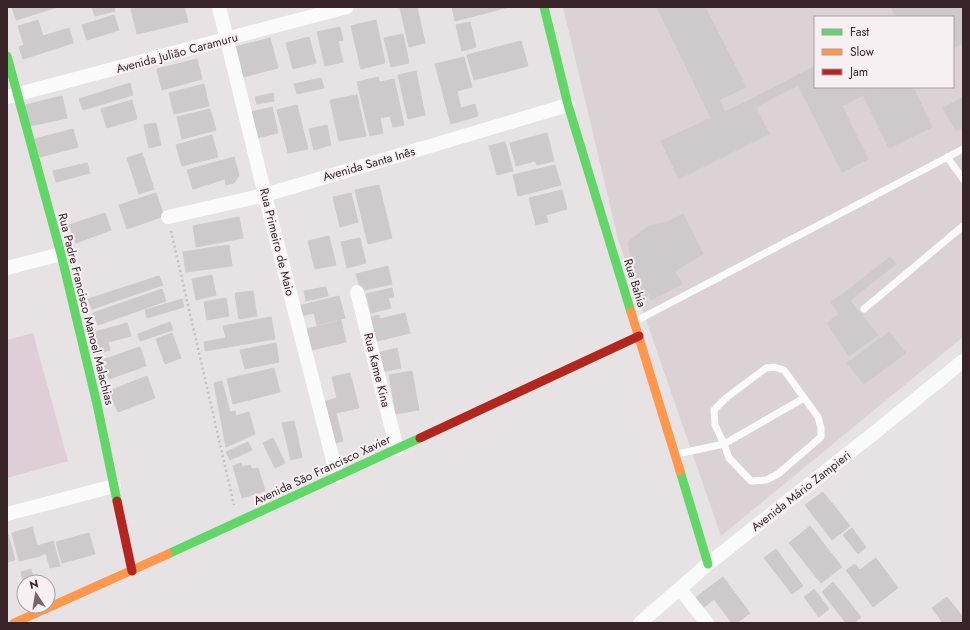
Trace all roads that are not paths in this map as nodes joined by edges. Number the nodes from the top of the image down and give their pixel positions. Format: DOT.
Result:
graph roads {
  1 [pos="219,7"];
  2 [pos="347,7"];
  3 [pos="544,7"];
  4 [pos="226,40"];
  5 [pos="7,56"];
  6 [pos="12,96"];
  7 [pos="568,105"];
  8 [pos="963,149"];
  9 [pos="947,158"];
  10 [pos="963,179"];
  11 [pos="265,194"];
  12 [pos="168,217"];
  13 [pos="963,226"];
  14 [pos="62,254"];
  15 [pos="7,268"];
  16 [pos="357,292"];
  17 [pos="864,309"];
  18 [pos="634,322"];
  19 [pos="639,336"];
  20 [pos="963,361"];
  21 [pos="804,398"];
  22 [pos="724,444"];
  23 [pos="397,449"];
  24 [pos="675,454"];
  25 [pos="337,476"];
  26 [pos="114,486"];
  27 [pos="7,514"];
  28 [pos="708,564"];
  29 [pos="132,571"];
  30 [pos="680,589"];
  31 [pos="14,623"];
  32 [pos="640,623"];
  33 [pos="706,623"];
  1 -- 4 [label="street, Rua Primeiro de Maio"];
  2 -- 4 [label="street, Avenida Julião Caramuru"];
  3 -- 7 [label="street, Rua Bahia"];
  4 -- 6 [label="street, Avenida Julião Caramuru"];
  4 -- 11 [label="street, Rua Primeiro de Maio"];
  5 -- 6 [label="street, Rua Padre Francisco Manoel Malachias"];
  6 -- 14 [label="street, Rua Padre Francisco Manoel Malachias"];
  7 -- 11 [label="street, Avenida Santa Inês"];
  7 -- 18 [label="street, Rua Bahia"];
  8 -- 9 [label="lane"];
  9 -- 10 [label="lane"];
  9 -- 18 [label="lane"];
  11 -- 12 [label="street, Avenida Santa Inês"];
  11 -- 25 [label="street, Rua Primeiro de Maio"];
  13 -- 17 [label="lane"];
  14 -- 15 [label="street"];
  14 -- 26 [label="street, Rua Padre Francisco Manoel Malachias"];
  16 -- 23 [label="street, Rua Kame Kina"];
  18 -- 19 [label="street, Rua Bahia"];
  19 -- 23 [label="street, Avenida São Francisco Xavier"];
  19 -- 24 [label="street, Rua Bahia"];
  20 -- 28 [label="street, Avenida Mário Zampieri"];
  21 -- 22 [label="lane"];
  21 -- 22 [label="lane"];
  21 -- 22 [label="lane"];
  22 -- 24 [label="lane"];
  23 -- 25 [label="street, Avenida São Francisco Xavier"];
  24 -- 28 [label="street, Rua Bahia"];
  25 -- 29 [label="street, Avenida São Francisco Xavier"];
  26 -- 27 [label="street"];
  26 -- 29 [label="street, Rua Padre Francisco Manoel Malachias"];
  28 -- 30 [label="street, Avenida Mário Zampieri"];
  29 -- 31 [label="street, Avenida São Francisco Xavier"];
  30 -- 32 [label="street, Avenida Mário Zampieri"];
  30 -- 33 [label="street"];
}
